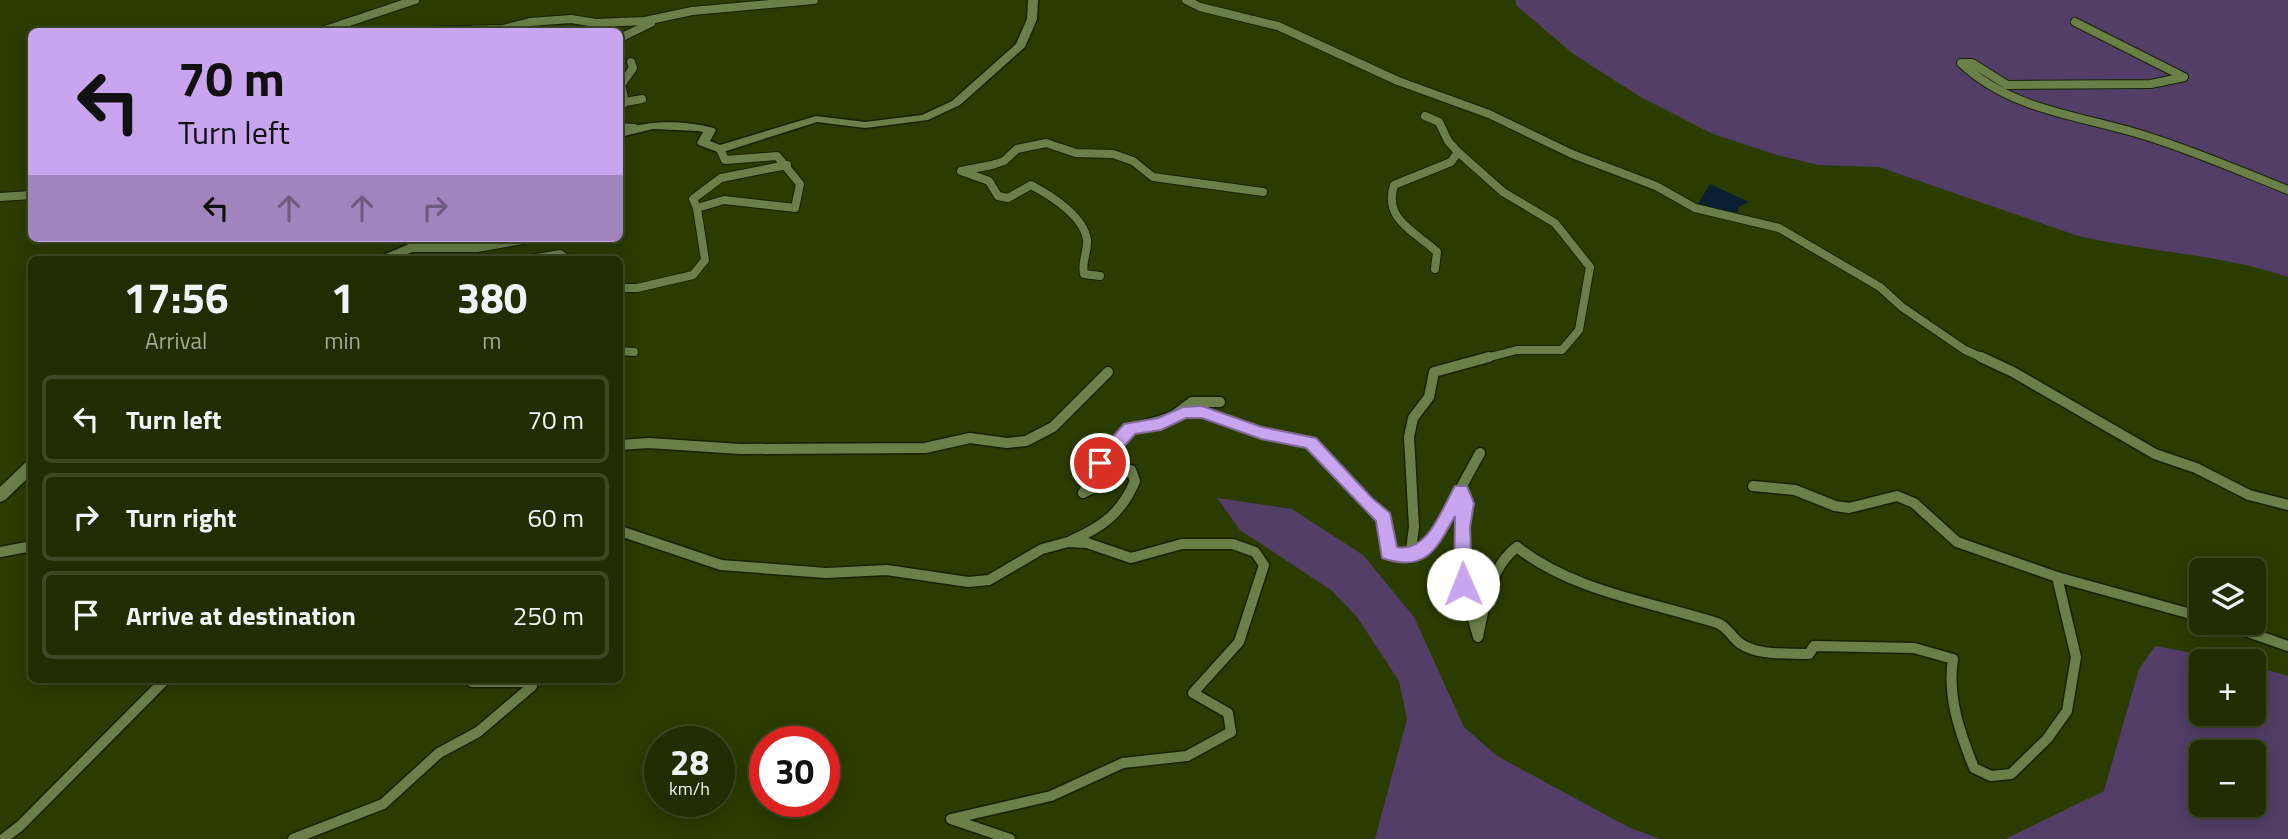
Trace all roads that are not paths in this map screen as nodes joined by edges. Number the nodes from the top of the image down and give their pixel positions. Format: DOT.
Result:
graph roads {
  1 [pos="415,0"];
  2 [pos="814,0"];
  3 [pos="1033,0"];
  4 [pos="1186,0"];
  5 [pos="661,18"];
  6 [pos="2075,22"];
  7 [pos="331,28"];
  8 [pos="499,28"];
  9 [pos="623,37"];
  10 [pos="631,62"];
  11 [pos="623,82"];
  12 [pos="642,99"];
  13 [pos="623,105"];
  14 [pos="1424,116"];
  15 [pos="623,127"];
  16 [pos="634,128"];
  17 [pos="623,133"];
  18 [pos="720,149"];
  19 [pos="1458,152"];
  20 [pos="787,165"];
  21 [pos="2288,190"];
  22 [pos="1263,192"];
  23 [pos="28,195"];
  24 [pos="0,197"];
  25 [pos="697,208"];
  26 [pos="424,242"];
  27 [pos="511,242"];
  28 [pos="409,248"];
  29 [pos="392,256"];
  30 [pos="1435,269"];
  31 [pos="1100,276"];
  32 [pos="623,288"];
  33 [pos="623,351"];
  34 [pos="634,352"];
  35 [pos="1108,372"];
  36 [pos="1220,402"];
  37 [pos="1183,412"];
  38 [pos="623,445"];
  39 [pos="1480,453"];
  40 [pos="28,470"];
  41 [pos="1754,486"];
  42 [pos="1461,491"];
  43 [pos="0,496"];
  44 [pos="2284,506"];
  45 [pos="623,532"];
  46 [pos="1068,541"];
  47 [pos="28,548"];
  48 [pos="0,552"];
  49 [pos="1410,557"];
  50 [pos="2057,577"];
  51 [pos="2189,613"];
  52 [pos="2256,635"];
  53 [pos="2288,646"];
  54 [pos="162,683"];
  55 [pos="531,683"];
  56 [pos="3,839"];
  57 [pos="293,839"];
  58 [pos="1010,839"];
  1 -- 7 [label="street"];
  2 -- 5 [label="street"];
  3 -- 18 [label="street"];
  4 -- 44 [label="street"];
  5 -- 8 [label="street"];
  5 -- 9 [label="street"];
  6 -- 21 [label="street"];
  10 -- 11 [label="street"];
  12 -- 13 [label="street"];
  14 -- 19 [label="street"];
  15 -- 16 [label="street"];
  16 -- 17 [label="street"];
  16 -- 18 [label="street"];
  18 -- 20 [label="street"];
  19 -- 30 [label="street"];
  19 -- 49 [label="street"];
  20 -- 25 [label="street"];
  20 -- 25 [label="street"];
  22 -- 31 [label="street"];
  23 -- 24 [label="street"];
  25 -- 32 [label="street"];
  26 -- 28 [label="street"];
  27 -- 28 [label="street"];
  28 -- 29 [label="street"];
  33 -- 34 [label="street"];
  35 -- 38 [label="street"];
  36 -- 37 [label="street"];
  37 -- 46 [label="street"];
  37 -- 49 [label="street"];
  39 -- 42 [label="street"];
  40 -- 43 [label="street"];
  41 -- 50 [label="street"];
  42 -- 49 [label="street"];
  42 -- 50 [label="street"];
  45 -- 46 [label="street"];
  46 -- 58 [label="street"];
  47 -- 48 [label="street"];
  50 -- 51 [label="street"];
  52 -- 53 [label="street"];
  54 -- 56 [label="street"];
  55 -- 57 [label="street"];
}
